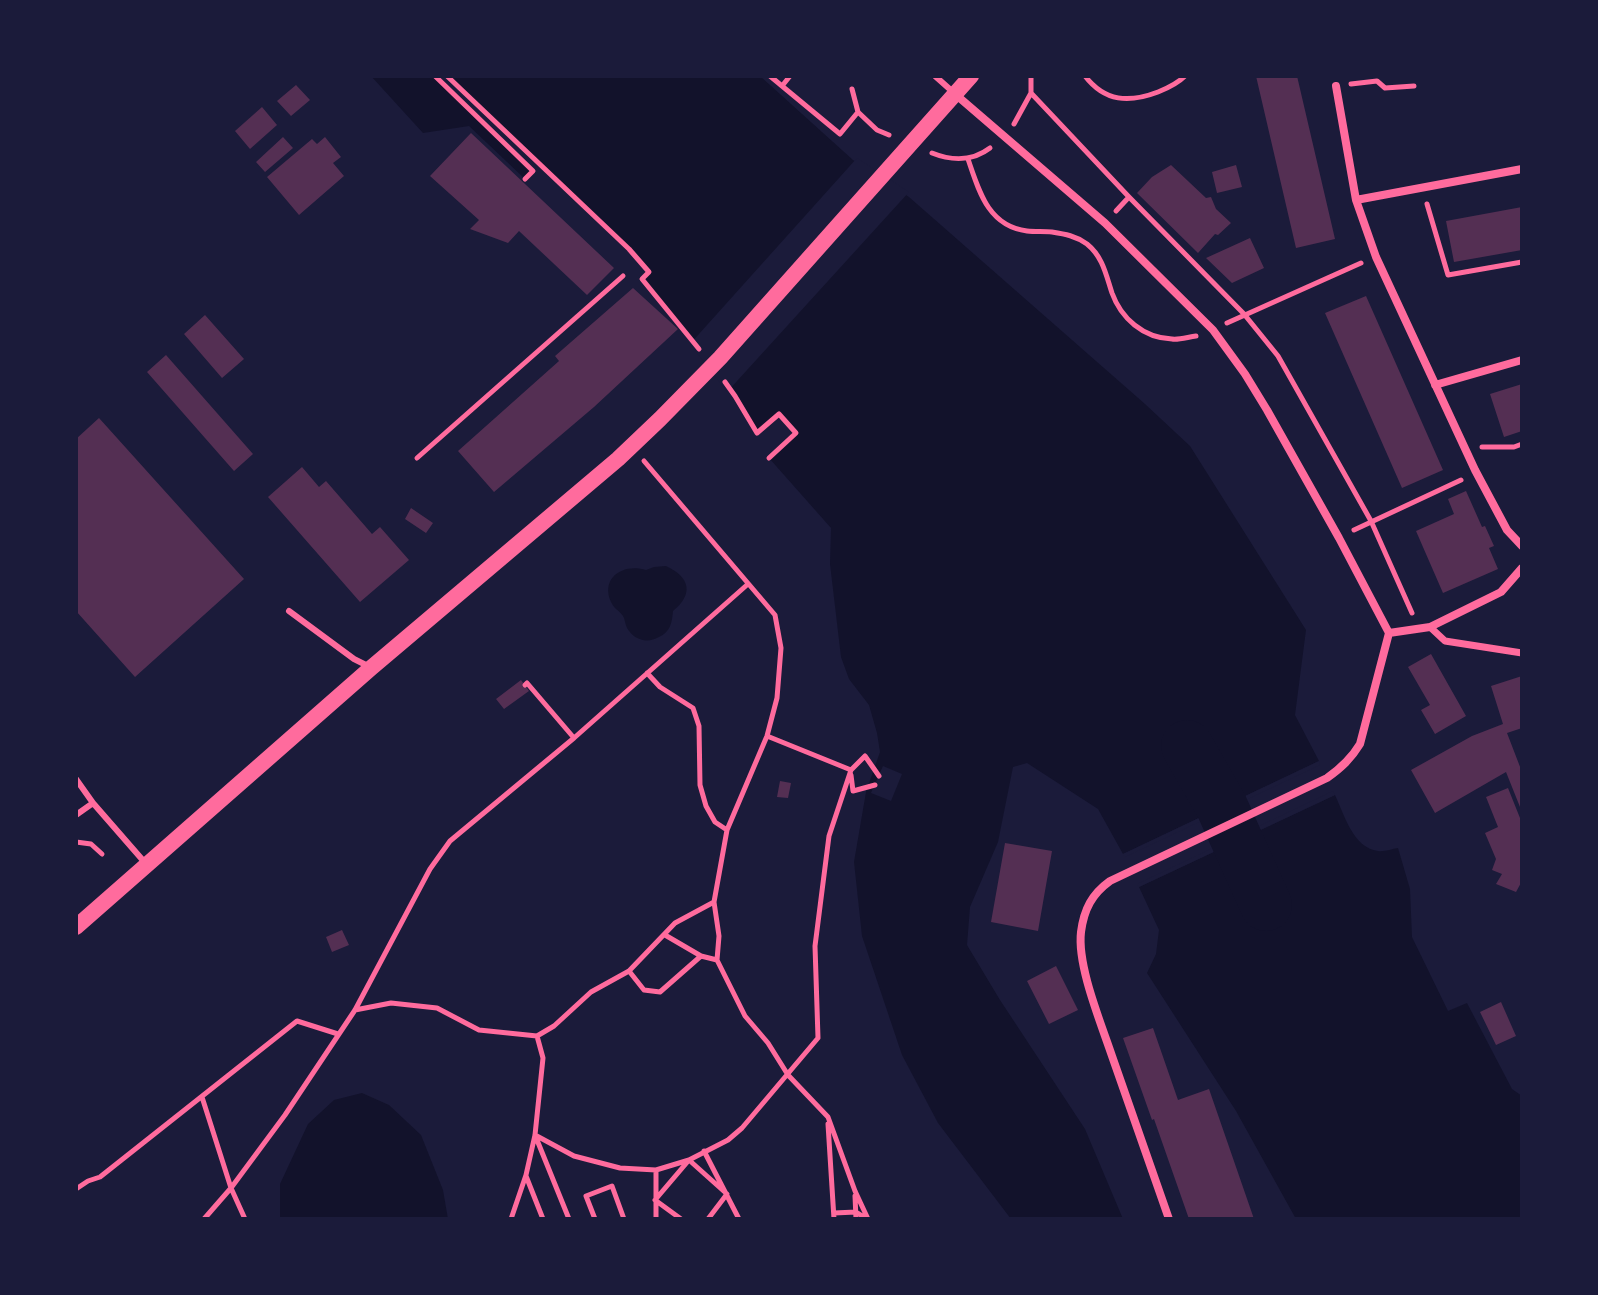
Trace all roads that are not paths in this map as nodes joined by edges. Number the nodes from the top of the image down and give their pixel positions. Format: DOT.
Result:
graph roads {
  1 [pos="935,76"];
  2 [pos="971,76"];
  3 [pos="1336,86"];
  4 [pos="954,93"];
  5 [pos="1522,169"];
  6 [pos="1356,200"];
  7 [pos="1522,360"];
  8 [pos="1435,385"];
  9 [pos="1522,546"];
  10 [pos="1522,568"];
  11 [pos="289,611"];
  12 [pos="1430,627"];
  13 [pos="1389,633"];
  14 [pos="1522,653"];
  15 [pos="371,668"];
  16 [pos="76,779"];
  17 [pos="93,803"];
  18 [pos="76,815"];
  19 [pos="147,865"];
  20 [pos="76,927"];
  21 [pos="1169,1219"];
  1 -- 4 [label="lane"];
  2 -- 4 [label="main road"];
  3 -- 6 [label="street"];
  4 -- 13 [label="street"];
  4 -- 15 [label="main road"];
  5 -- 6 [label="street"];
  6 -- 8 [label="street"];
  7 -- 8 [label="street"];
  8 -- 9 [label="street"];
  10 -- 12 [label="street"];
  11 -- 15 [label="lane"];
  12 -- 13 [label="street"];
  12 -- 14 [label="street"];
  13 -- 21 [label="street"];
  15 -- 19 [label="main road"];
  16 -- 17 [label="lane"];
  17 -- 18 [label="lane"];
  17 -- 19 [label="lane"];
  19 -- 20 [label="main road"];
}
